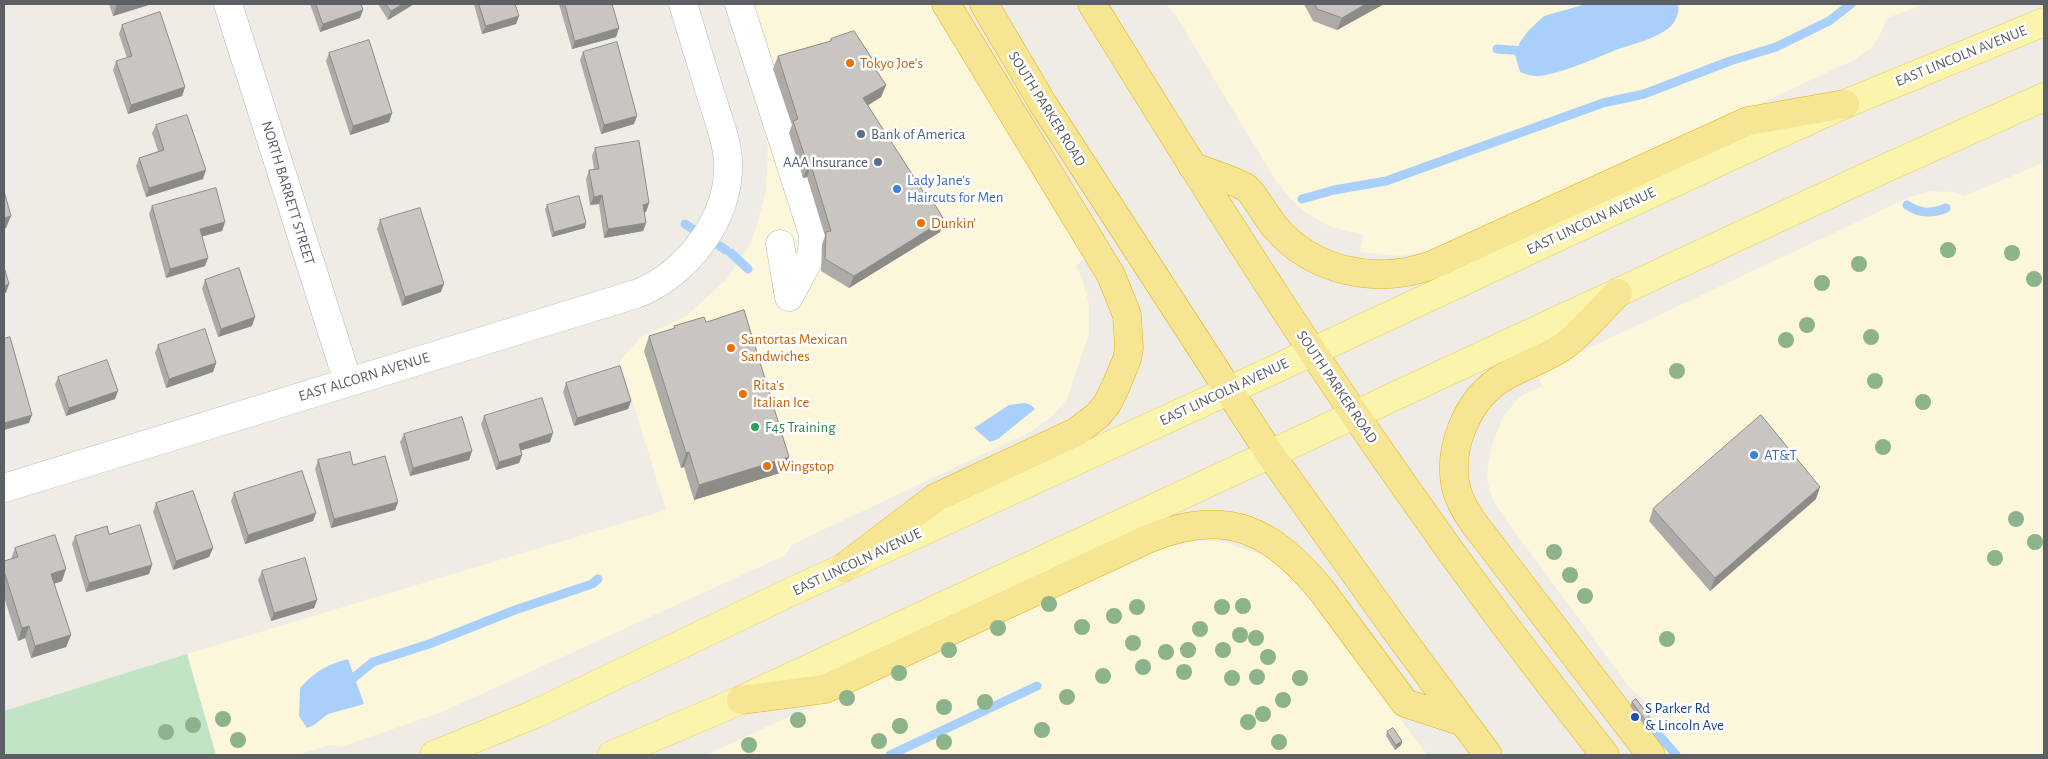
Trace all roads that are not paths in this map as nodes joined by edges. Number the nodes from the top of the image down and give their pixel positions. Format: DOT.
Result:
graph roads {
  1 [pos="228,4"];
  2 [pos="683,4"];
  3 [pos="739,4"];
  4 [pos="946,4"];
  5 [pos="984,4"];
  6 [pos="1092,4"];
  7 [pos="2044,22"];
  8 [pos="2044,97"];
  9 [pos="1845,104"];
  10 [pos="1192,166"];
  11 [pos="780,244"];
  12 [pos="1618,293"];
  13 [pos="1312,351"];
  14 [pos="348,382"];
  15 [pos="1228,391"];
  16 [pos="1356,415"];
  17 [pos="1270,454"];
  18 [pos="4,488"];
  19 [pos="843,568"];
  20 [pos="741,700"];
  21 [pos="1463,722"];
  22 [pos="434,755"];
  23 [pos="612,755"];
  24 [pos="1488,755"];
  25 [pos="1605,755"];
  26 [pos="1651,755"];
  1 -- 14 [label="street, NORTH BARRETT STREET"];
  2 -- 14 [label="street, EAST ALCORN AVENUE"];
  3 -- 11 [label="street"];
  4 -- 19 [label="highway"];
  5 -- 15 [label="highway, SOUTH PARKER ROAD"];
  6 -- 10 [label="highway, SOUTH PARKER ROAD"];
  7 -- 9 [label="main road, EAST LINCOLN AVENUE"];
  8 -- 12 [label="main road"];
  9 -- 10 [label="highway"];
  9 -- 13 [label="main road, EAST LINCOLN AVENUE"];
  10 -- 13 [label="highway, SOUTH PARKER ROAD"];
  12 -- 16 [label="main road"];
  12 -- 26 [label="highway"];
  13 -- 15 [label="main road, EAST LINCOLN AVENUE"];
  13 -- 16 [label="highway, SOUTH PARKER ROAD"];
  14 -- 18 [label="street, EAST ALCORN AVENUE"];
  15 -- 17 [label="highway, SOUTH PARKER ROAD"];
  15 -- 19 [label="main road, EAST LINCOLN AVENUE"];
  16 -- 17 [label="main road"];
  16 -- 25 [label="highway, SOUTH PARKER ROAD"];
  17 -- 20 [label="main road"];
  17 -- 21 [label="highway, SOUTH PARKER ROAD"];
  19 -- 22 [label="main road, EAST LINCOLN AVENUE"];
  20 -- 21 [label="highway"];
  20 -- 23 [label="main road"];
  21 -- 24 [label="highway, SOUTH PARKER ROAD"];
}
